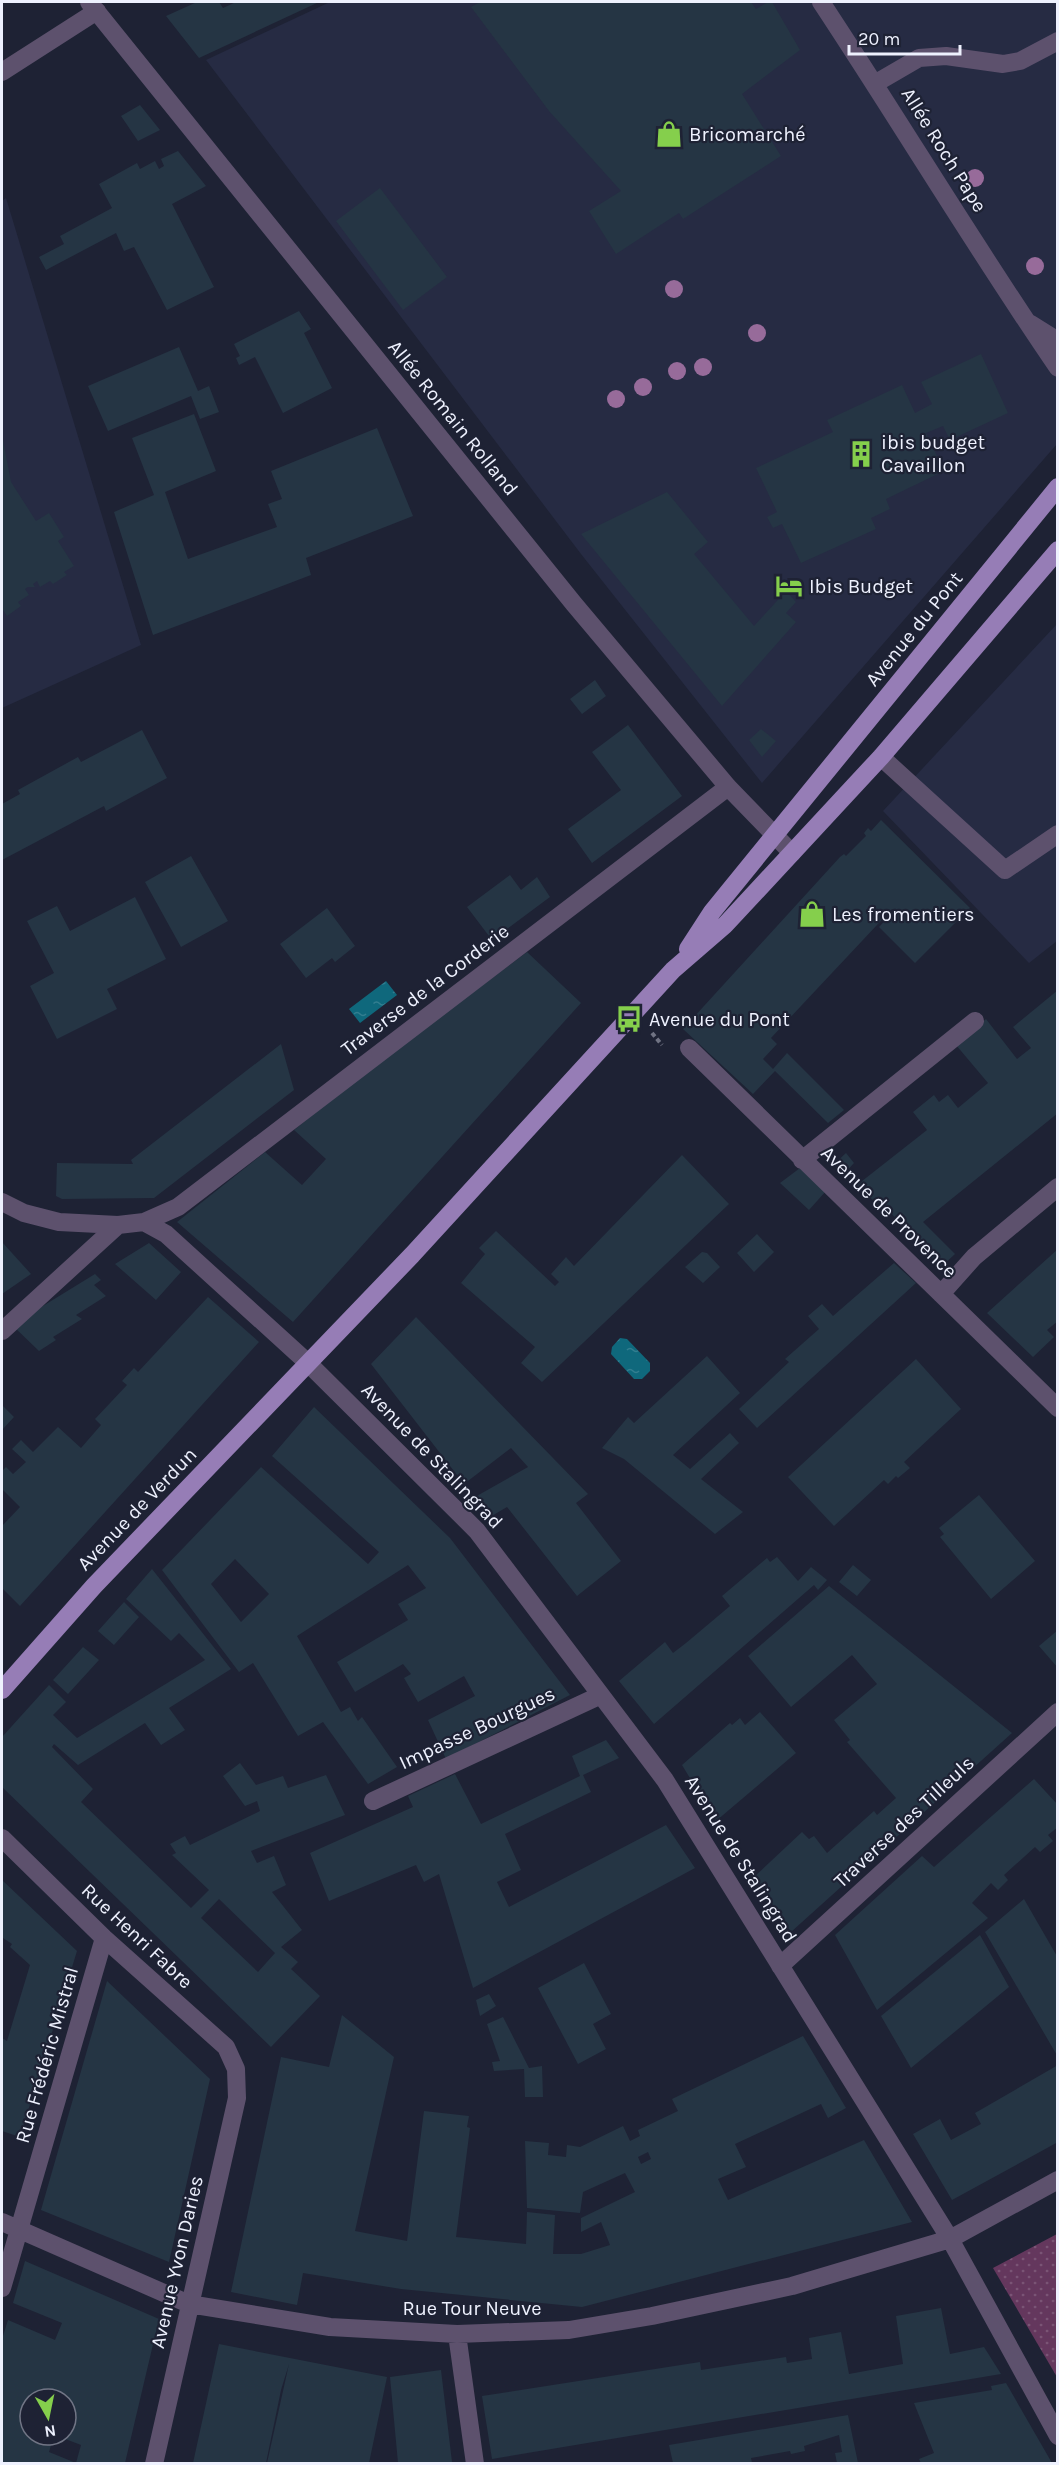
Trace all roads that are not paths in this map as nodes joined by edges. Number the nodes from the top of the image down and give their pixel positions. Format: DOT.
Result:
graph roads {
  1 [pos="821,2"];
  2 [pos="93,6"];
  3 [pos="1058,41"];
  4 [pos="2,72"];
  5 [pos="876,83"];
  6 [pos="1028,322"];
  7 [pos="1058,340"];
  8 [pos="1058,368"];
  9 [pos="1058,487"];
  10 [pos="1058,550"];
  11 [pos="881,757"];
  12 [pos="728,787"];
  13 [pos="1058,834"];
  14 [pos="774,837"];
  15 [pos="792,853"];
  16 [pos="673,970"];
  17 [pos="975,1021"];
  18 [pos="689,1048"];
  19 [pos="802,1160"];
  20 [pos="1058,1187"];
  21 [pos="2,1202"];
  22 [pos="144,1222"];
  23 [pos="118,1225"];
  24 [pos="941,1294"];
  25 [pos="2,1331"];
  26 [pos="308,1363"];
  27 [pos="1058,1408"];
  28 [pos="2,1690"];
  29 [pos="601,1695"];
  30 [pos="1058,1712"];
  31 [pos="372,1801"];
  32 [pos="2,1838"];
  33 [pos="104,1938"];
  34 [pos="780,1966"];
  35 [pos="236,2070"];
  36 [pos="1058,2180"];
  37 [pos="2,2222"];
  38 [pos="20,2230"];
  39 [pos="950,2239"];
  40 [pos="2,2288"];
  41 [pos="189,2304"];
  42 [pos="457,2334"];
  43 [pos="1058,2436"];
  44 [pos="154,2463"];
  45 [pos="475,2463"];
  1 -- 5 [label="street, Allée Roch Pape"];
  2 -- 4 [label="street"];
  2 -- 12 [label="street, Allée Romain Rolland"];
  3 -- 5 [label="street"];
  5 -- 6 [label="street, Allée Roch Pape"];
  6 -- 7 [label="street, Allée Roch Pape"];
  6 -- 8 [label="street, Allée Roch Pape"];
  9 -- 14 [label="main road, Avenue du Pont"];
  10 -- 11 [label="main road, Avenue du Pont"];
  11 -- 13 [label="street"];
  11 -- 15 [label="main road, Avenue du Pont"];
  12 -- 14 [label="street, Allée Romain Rolland"];
  12 -- 22 [label="street, Traverse de la Corderie"];
  14 -- 15 [label="street, Allée Romain Rolland"];
  14 -- 16 [label="main road, Avenue du Pont"];
  15 -- 16 [label="main road, Avenue du Pont"];
  16 -- 26 [label="main road, Avenue du Pont"];
  17 -- 19 [label="street"];
  18 -- 19 [label="street, Avenue de Provence"];
  19 -- 24 [label="street, Avenue de Provence"];
  20 -- 24 [label="street"];
  21 -- 23 [label="street, Traverse de la Corderie"];
  22 -- 23 [label="street, Traverse de la Corderie"];
  22 -- 26 [label="street, Avenue de Stalingrad"];
  23 -- 25 [label="street"];
  24 -- 27 [label="street, Avenue de Provence"];
  26 -- 28 [label="main road, Avenue de Verdun"];
  26 -- 29 [label="street, Avenue de Stalingrad"];
  29 -- 31 [label="street, Impasse Bourgues"];
  29 -- 34 [label="street, Avenue de Stalingrad"];
  30 -- 34 [label="street, Traverse des Tilleuls"];
  32 -- 33 [label="street, Rue Henri Fabre"];
  33 -- 35 [label="street, Rue Henri Fabre"];
  33 -- 38 [label="street, Rue Frédéric Mistral"];
  34 -- 39 [label="street, Avenue de Stalingrad"];
  35 -- 41 [label="street, Avenue Yvon Daries"];
  36 -- 39 [label="street, Rue Tour Neuve"];
  37 -- 38 [label="street, Rue Tour Neuve"];
  38 -- 40 [label="street, Rue Frédéric Mistral"];
  38 -- 41 [label="street, Rue Tour Neuve"];
  39 -- 42 [label="street, Rue Tour Neuve"];
  39 -- 43 [label="street, Avenue de Stalingrad"];
  41 -- 42 [label="street, Rue Tour Neuve"];
  41 -- 44 [label="street, Avenue Yvon Daries"];
  42 -- 45 [label="street"];
}
